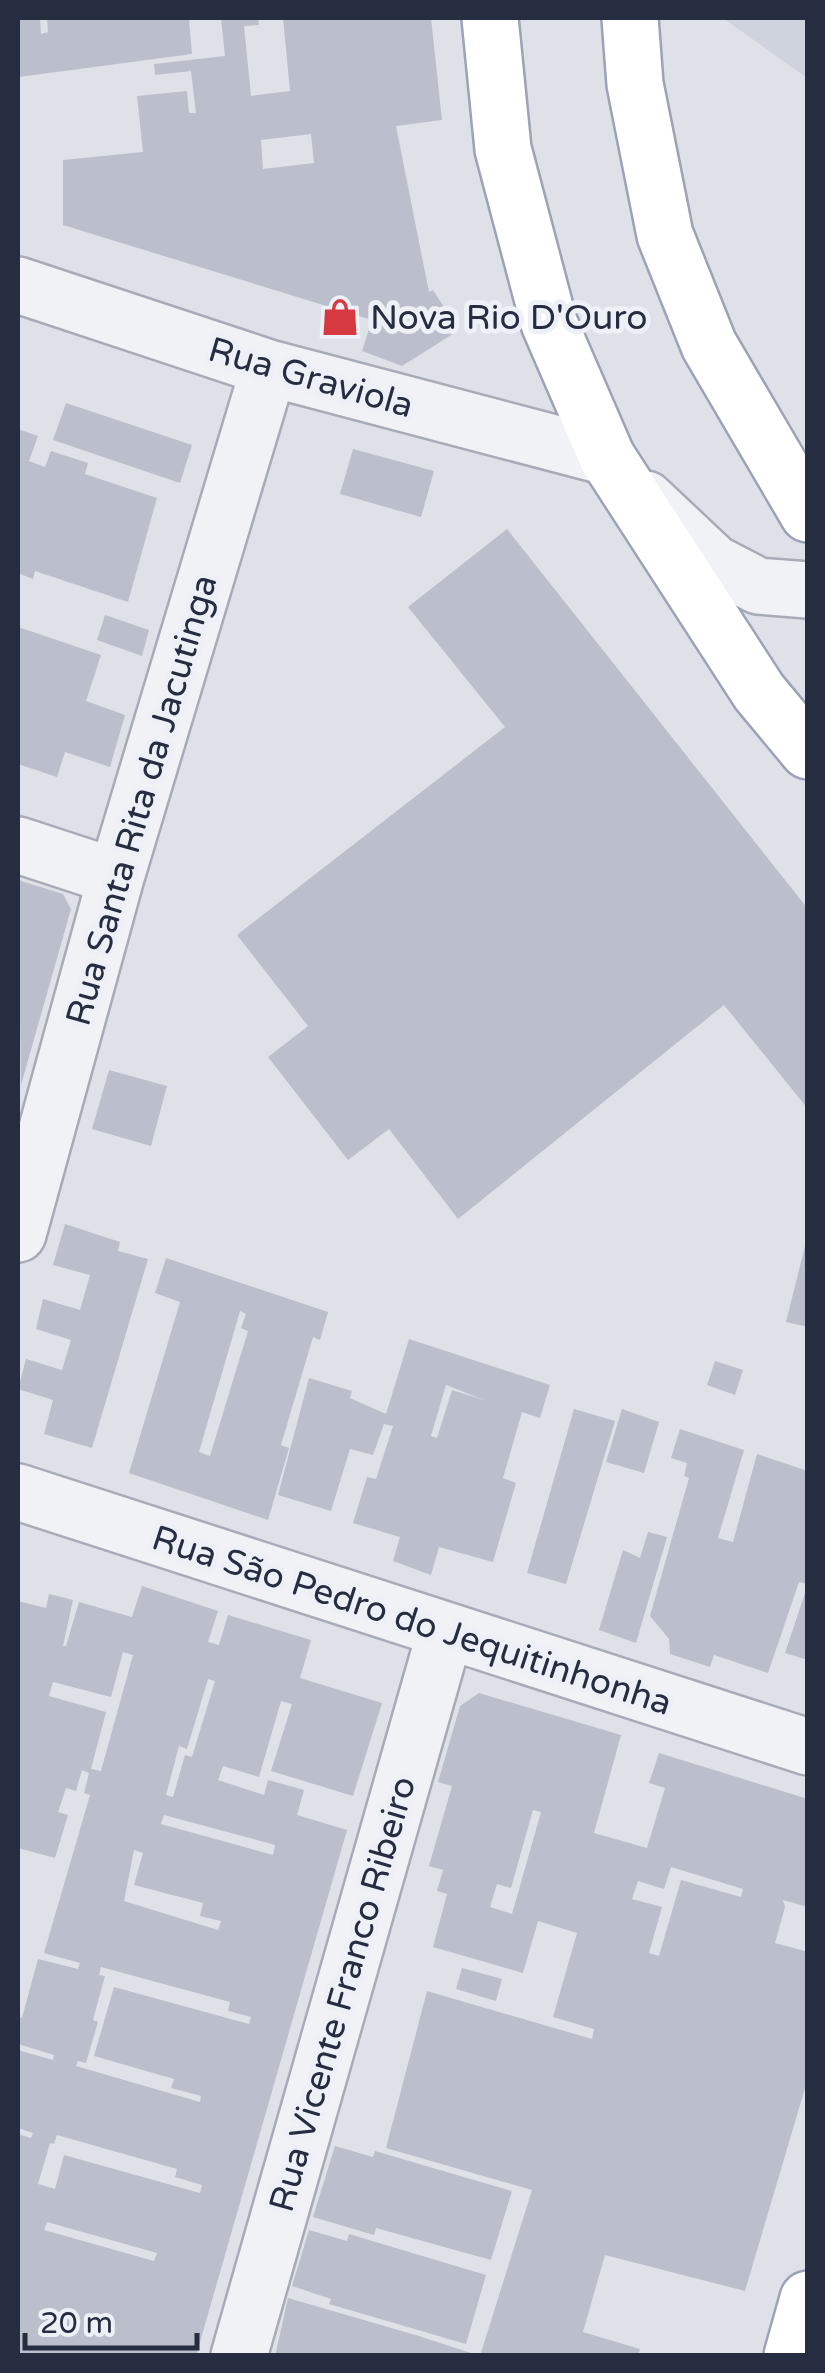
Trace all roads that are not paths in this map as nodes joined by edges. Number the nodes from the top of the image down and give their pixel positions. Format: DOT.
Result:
graph roads {
  1 [pos="490,18"];
  2 [pos="630,18"];
  3 [pos="18,286"];
  4 [pos="269,368"];
  5 [pos="612,466"];
  6 [pos="808,514"];
  7 [pos="808,590"];
  8 [pos="806,747"];
  9 [pos="18,845"];
  10 [pos="116,877"];
  11 [pos="18,1234"];
  12 [pos="18,1492"];
  13 [pos="445,1633"];
  14 [pos="808,1747"];
  15 [pos="808,2299"];
  16 [pos="240,2356"];
  17 [pos="792,2356"];
  1 -- 5 [label="main road"];
  2 -- 6 [label="main road"];
  3 -- 4 [label="street, Rua Graviola"];
  4 -- 5 [label="street, Rua Graviola"];
  4 -- 10 [label="street, Rua Santa Rita da Jacutinga"];
  5 -- 7 [label="street"];
  5 -- 8 [label="main road"];
  9 -- 10 [label="street"];
  10 -- 11 [label="street, Rua Santa Rita da Jacutinga"];
  12 -- 13 [label="street, Rua São Pedro do Jequitinhonha"];
  13 -- 14 [label="street, Rua São Pedro do Jequitinhonha"];
  13 -- 16 [label="street, Rua Vicente Franco Ribeiro"];
  15 -- 17 [label="main road"];
}
